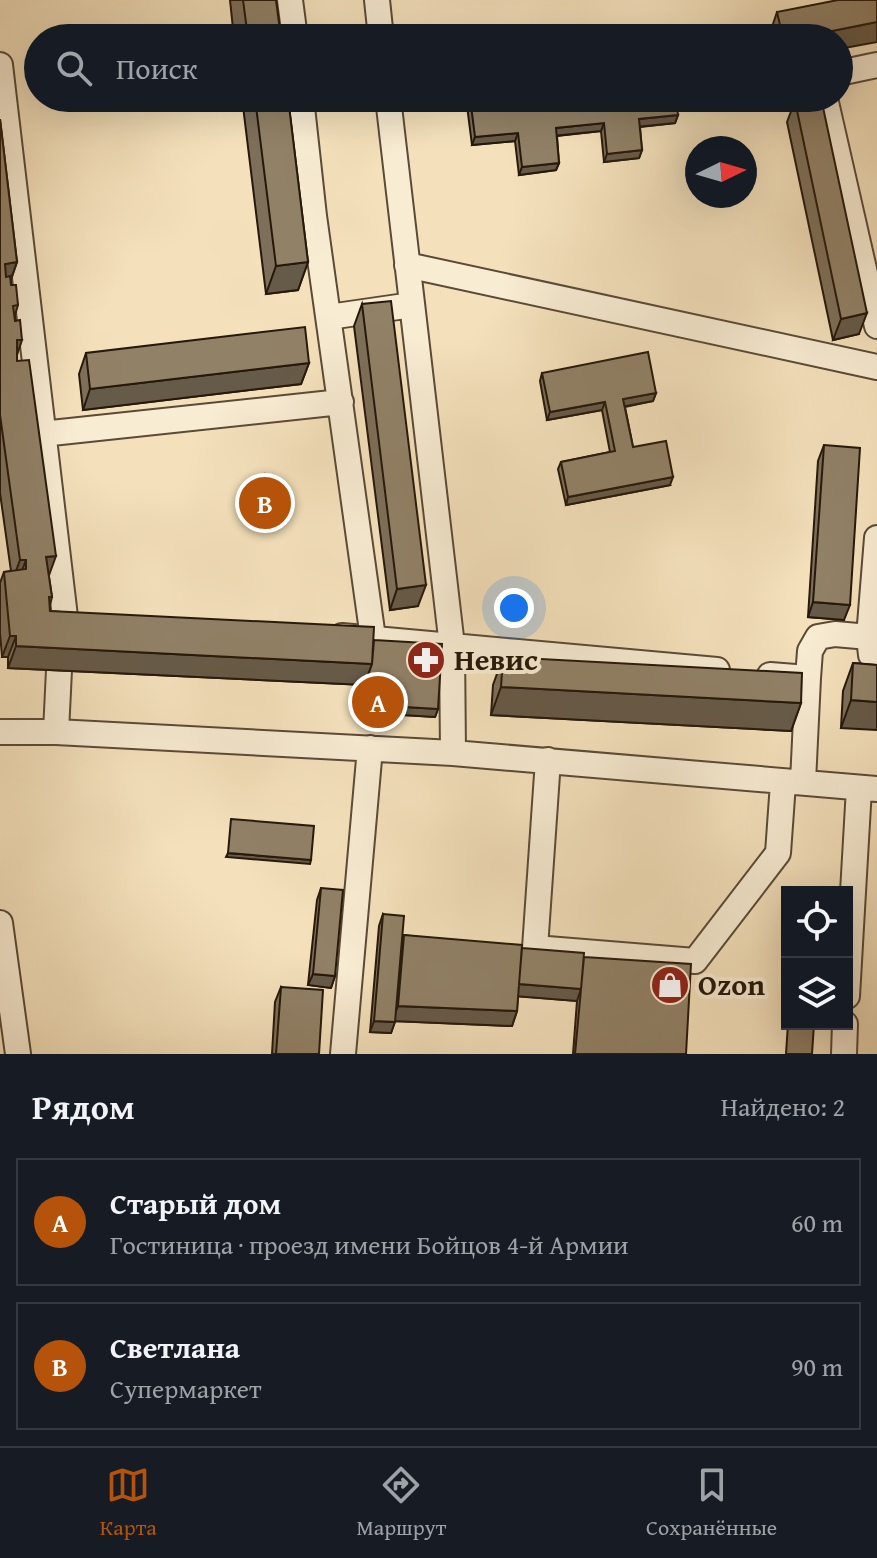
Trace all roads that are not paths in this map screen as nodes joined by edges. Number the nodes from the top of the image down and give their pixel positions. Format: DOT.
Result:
graph roads {
  1 [pos="290,0"];
  2 [pos="377,0"];
  3 [pos="293,24"];
  4 [pos="380,24"];
  5 [pos="0,65"];
  6 [pos="877,65"];
  7 [pos="853,70"];
  8 [pos="303,112"];
  9 [pos="390,112"];
  10 [pos="828,112"];
  11 [pos="407,265"];
  12 [pos="25,287"];
  13 [pos="0,291"];
  14 [pos="873,292"];
  15 [pos="412,305"];
  16 [pos="329,317"];
  17 [pos="877,326"];
  18 [pos="877,367"];
  19 [pos="341,402"];
  20 [pos="42,434"];
  21 [pos="877,538"];
  22 [pos="95,619"];
  23 [pos="326,635"];
  24 [pos="869,637"];
  25 [pos="373,638"];
  26 [pos="452,646"];
  27 [pos="877,660"];
  28 [pos="59,670"];
  29 [pos="808,678"];
  30 [pos="0,732"];
  31 [pos="56,732"];
  32 [pos="370,748"];
  33 [pos="453,753"];
  34 [pos="548,760"];
  35 [pos="793,782"];
  36 [pos="868,788"];
  37 [pos="0,923"];
  38 [pos="851,958"];
  39 [pos="845,1030"];
  40 [pos="18,1054"];
  41 [pos="343,1054"];
  42 [pos="844,1054"];
  1 -- 3 [label="street"];
  2 -- 4 [label="street"];
  5 -- 12 [label="street"];
  6 -- 7 [label="street"];
  8 -- 16 [label="street"];
  9 -- 11 [label="street"];
  10 -- 14 [label="street"];
  11 -- 15 [label="street"];
  11 -- 18 [label="street"];
  12 -- 13 [label="street"];
  12 -- 20 [label="street"];
  14 -- 17 [label="street"];
  15 -- 16 [label="street"];
  15 -- 26 [label="street"];
  16 -- 19 [label="street"];
  19 -- 20 [label="street"];
  19 -- 25 [label="street"];
  20 -- 22 [label="street"];
  21 -- 24 [label="street"];
  23 -- 25 [label="street"];
  24 -- 27 [label="street"];
  24 -- 29 [label="street"];
  25 -- 26 [label="street"];
  26 -- 29 [label="street"];
  26 -- 33 [label="street"];
  28 -- 31 [label="street"];
  29 -- 35 [label="street"];
  30 -- 31 [label="street"];
  31 -- 32 [label="street"];
  32 -- 33 [label="street"];
  32 -- 41 [label="street"];
  33 -- 34 [label="street"];
  34 -- 35 [label="street"];
  34 -- 35 [label="street"];
  35 -- 36 [label="street"];
  36 -- 38 [label="street"];
  37 -- 40 [label="street"];
  39 -- 42 [label="street"];
}
